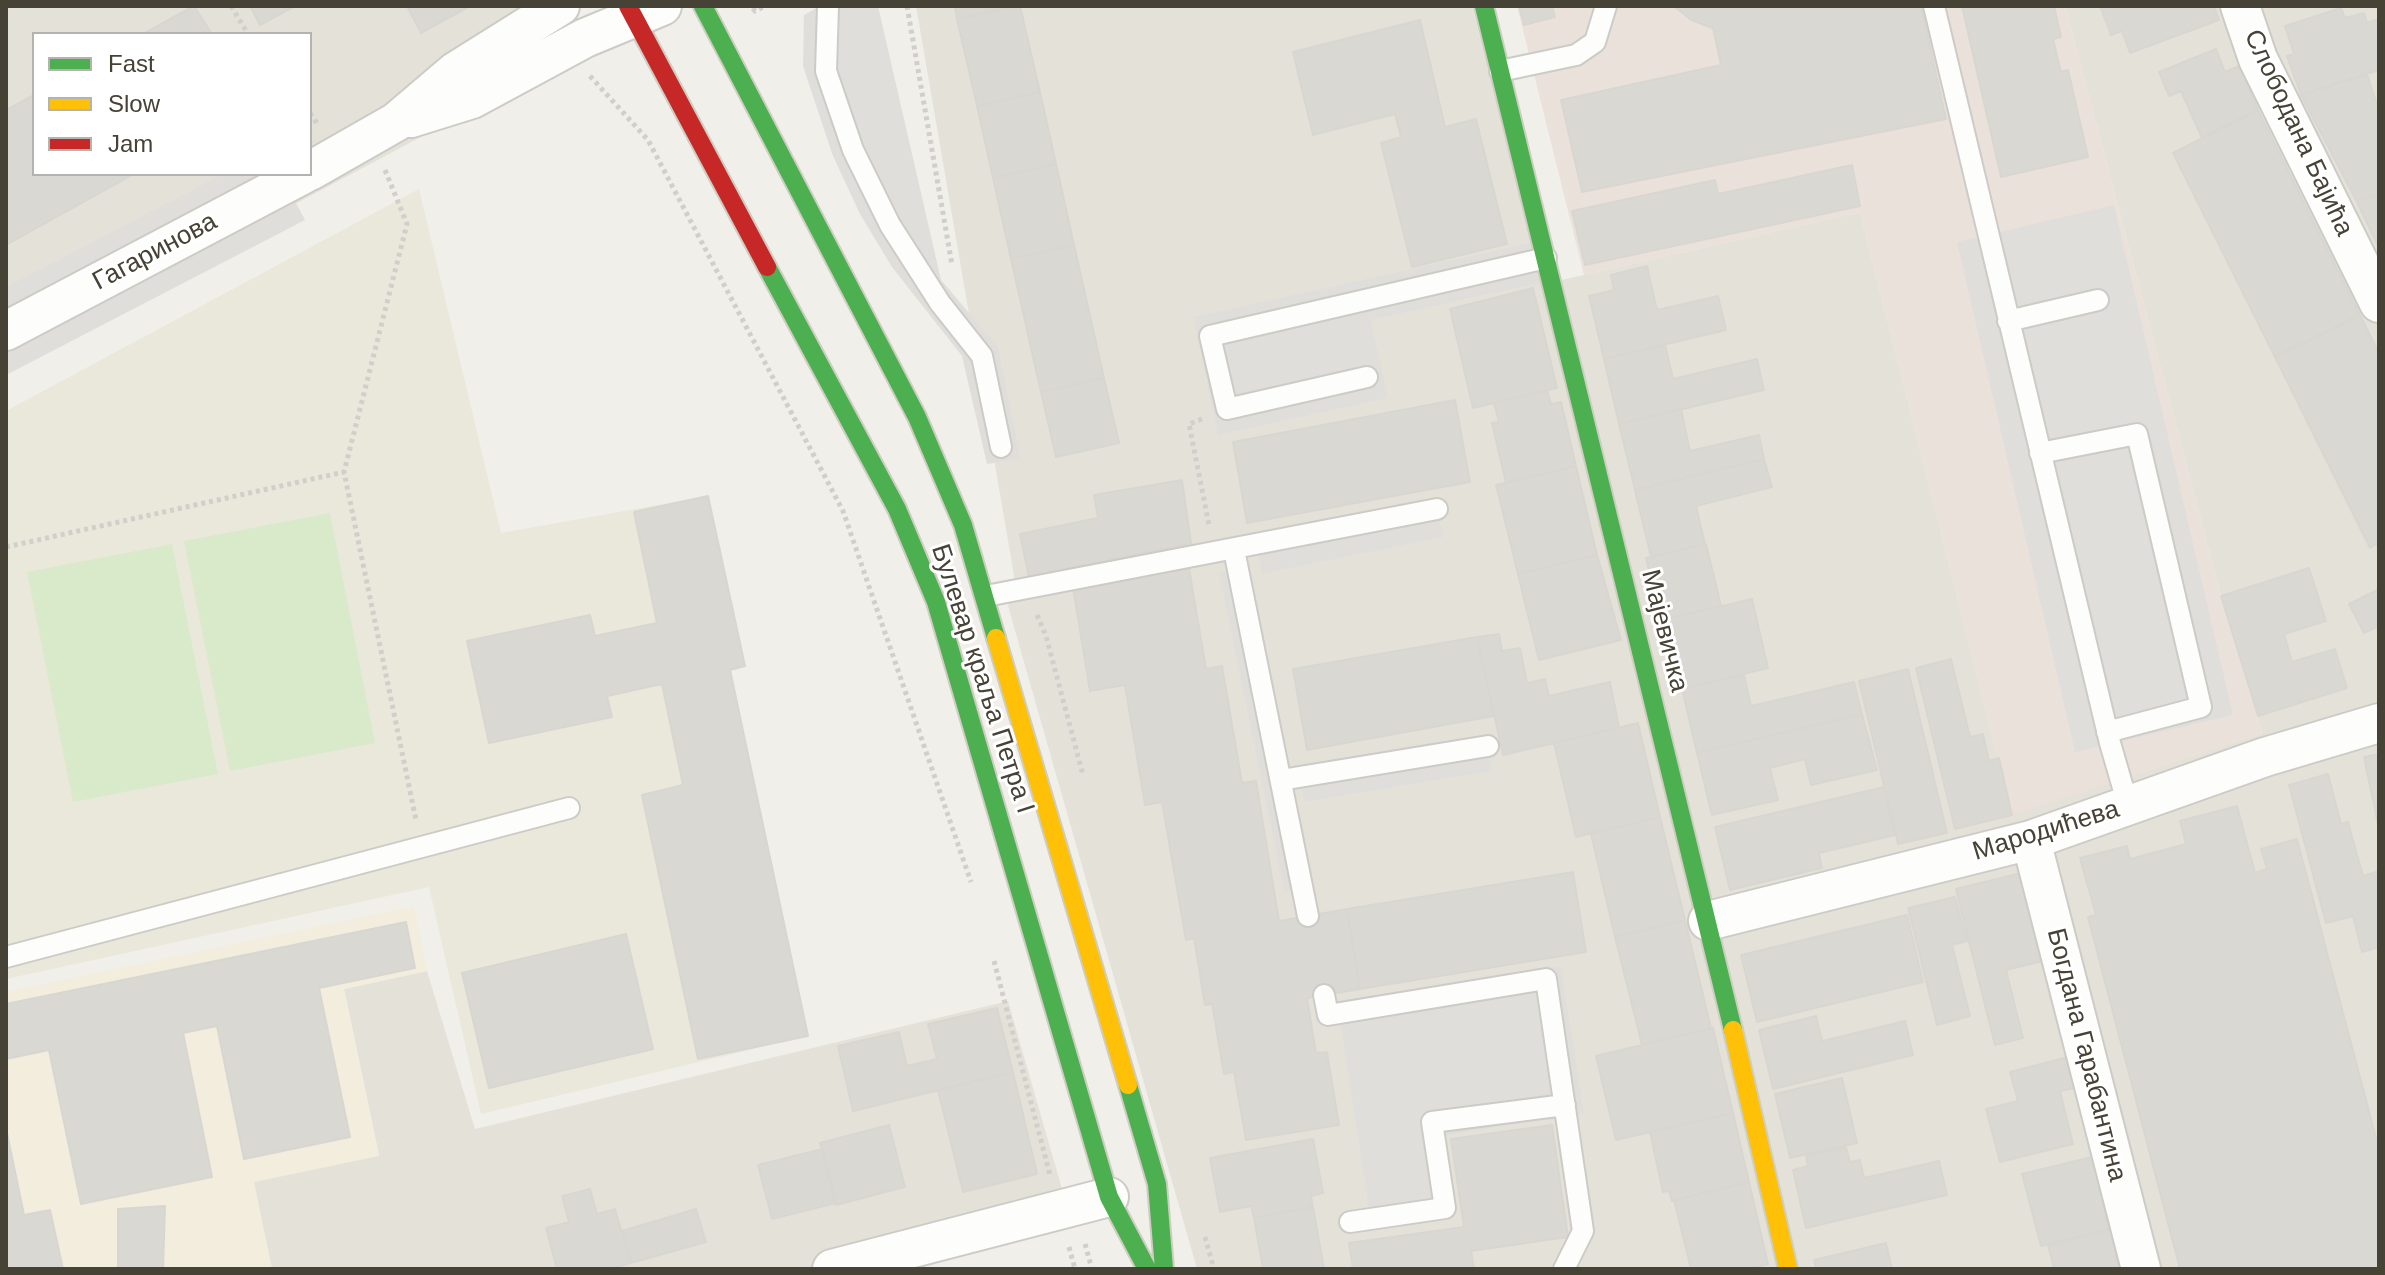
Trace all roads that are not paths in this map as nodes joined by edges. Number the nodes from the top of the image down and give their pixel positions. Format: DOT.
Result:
graph roads {
  1 [pos="560,6"];
  2 [pos="703,6"];
  3 [pos="828,6"];
  4 [pos="1484,6"];
  5 [pos="1606,6"];
  6 [pos="1934,6"];
  7 [pos="2240,6"];
  8 [pos="641,10"];
  9 [pos="1500,71"];
  10 [pos="383,130"];
  11 [pos="312,170"];
  12 [pos="300,176"];
  13 [pos="1546,258"];
  14 [pos="2098,300"];
  15 [pos="2379,303"];
  16 [pos="2008,321"];
  17 [pos="6,331"];
  18 [pos="1367,377"];
  19 [pos="1001,447"];
  20 [pos="2040,453"];
  21 [pos="1437,509"];
  22 [pos="1225,552"];
  23 [pos="986,596"];
  24 [pos="2379,723"];
  25 [pos="2107,732"];
  26 [pos="1488,746"];
  27 [pos="1281,780"];
  28 [pos="2128,805"];
  29 [pos="569,808"];
  30 [pos="2031,840"];
  31 [pos="1308,916"];
  32 [pos="1708,921"];
  33 [pos="6,957"];
  34 [pos="1324,995"];
  35 [pos="1565,1105"];
  36 [pos="1081,1205"];
  37 [pos="1350,1222"];
  38 [pos="832,1269"];
  39 [pos="1147,1269"];
  40 [pos="1164,1269"];
  41 [pos="1564,1269"];
  42 [pos="1788,1269"];
  43 [pos="2141,1269"];
  1 -- 10 [label="street"];
  2 -- 23 [label="street, Булевар краља Петра I"];
  3 -- 19 [label="lane"];
  4 -- 9 [label="street, Мајевичка"];
  5 -- 9 [label="lane"];
  6 -- 16 [label="lane"];
  7 -- 15 [label="street, Слободана Бајића"];
  8 -- 10 [label="street"];
  8 -- 36 [label="street, Булевар краља Петра I"];
  9 -- 13 [label="street, Мајевичка"];
  10 -- 11 [label="street"];
  12 -- 17 [label="street, Гагаринова"];
  13 -- 18 [label="lane"];
  13 -- 32 [label="street, Мајевичка"];
  14 -- 16 [label="lane"];
  16 -- 20 [label="lane"];
  20 -- 25 [label="lane"];
  20 -- 25 [label="lane"];
  21 -- 22 [label="lane"];
  22 -- 23 [label="lane"];
  22 -- 27 [label="lane"];
  23 -- 40 [label="street, Булевар краља Петра I"];
  24 -- 28 [label="street, Мародићева"];
  25 -- 28 [label="lane"];
  26 -- 27 [label="lane"];
  27 -- 31 [label="lane"];
  28 -- 30 [label="street, Мародићева"];
  29 -- 33 [label="lane"];
  30 -- 32 [label="street, Мародићева"];
  30 -- 43 [label="street, Богдана Гарабантина"];
  32 -- 42 [label="street, Мајевичка"];
  34 -- 35 [label="lane"];
  35 -- 37 [label="lane"];
  35 -- 41 [label="lane"];
  36 -- 38 [label="street"];
  36 -- 39 [label="street, Булевар краља Петра I"];
}
